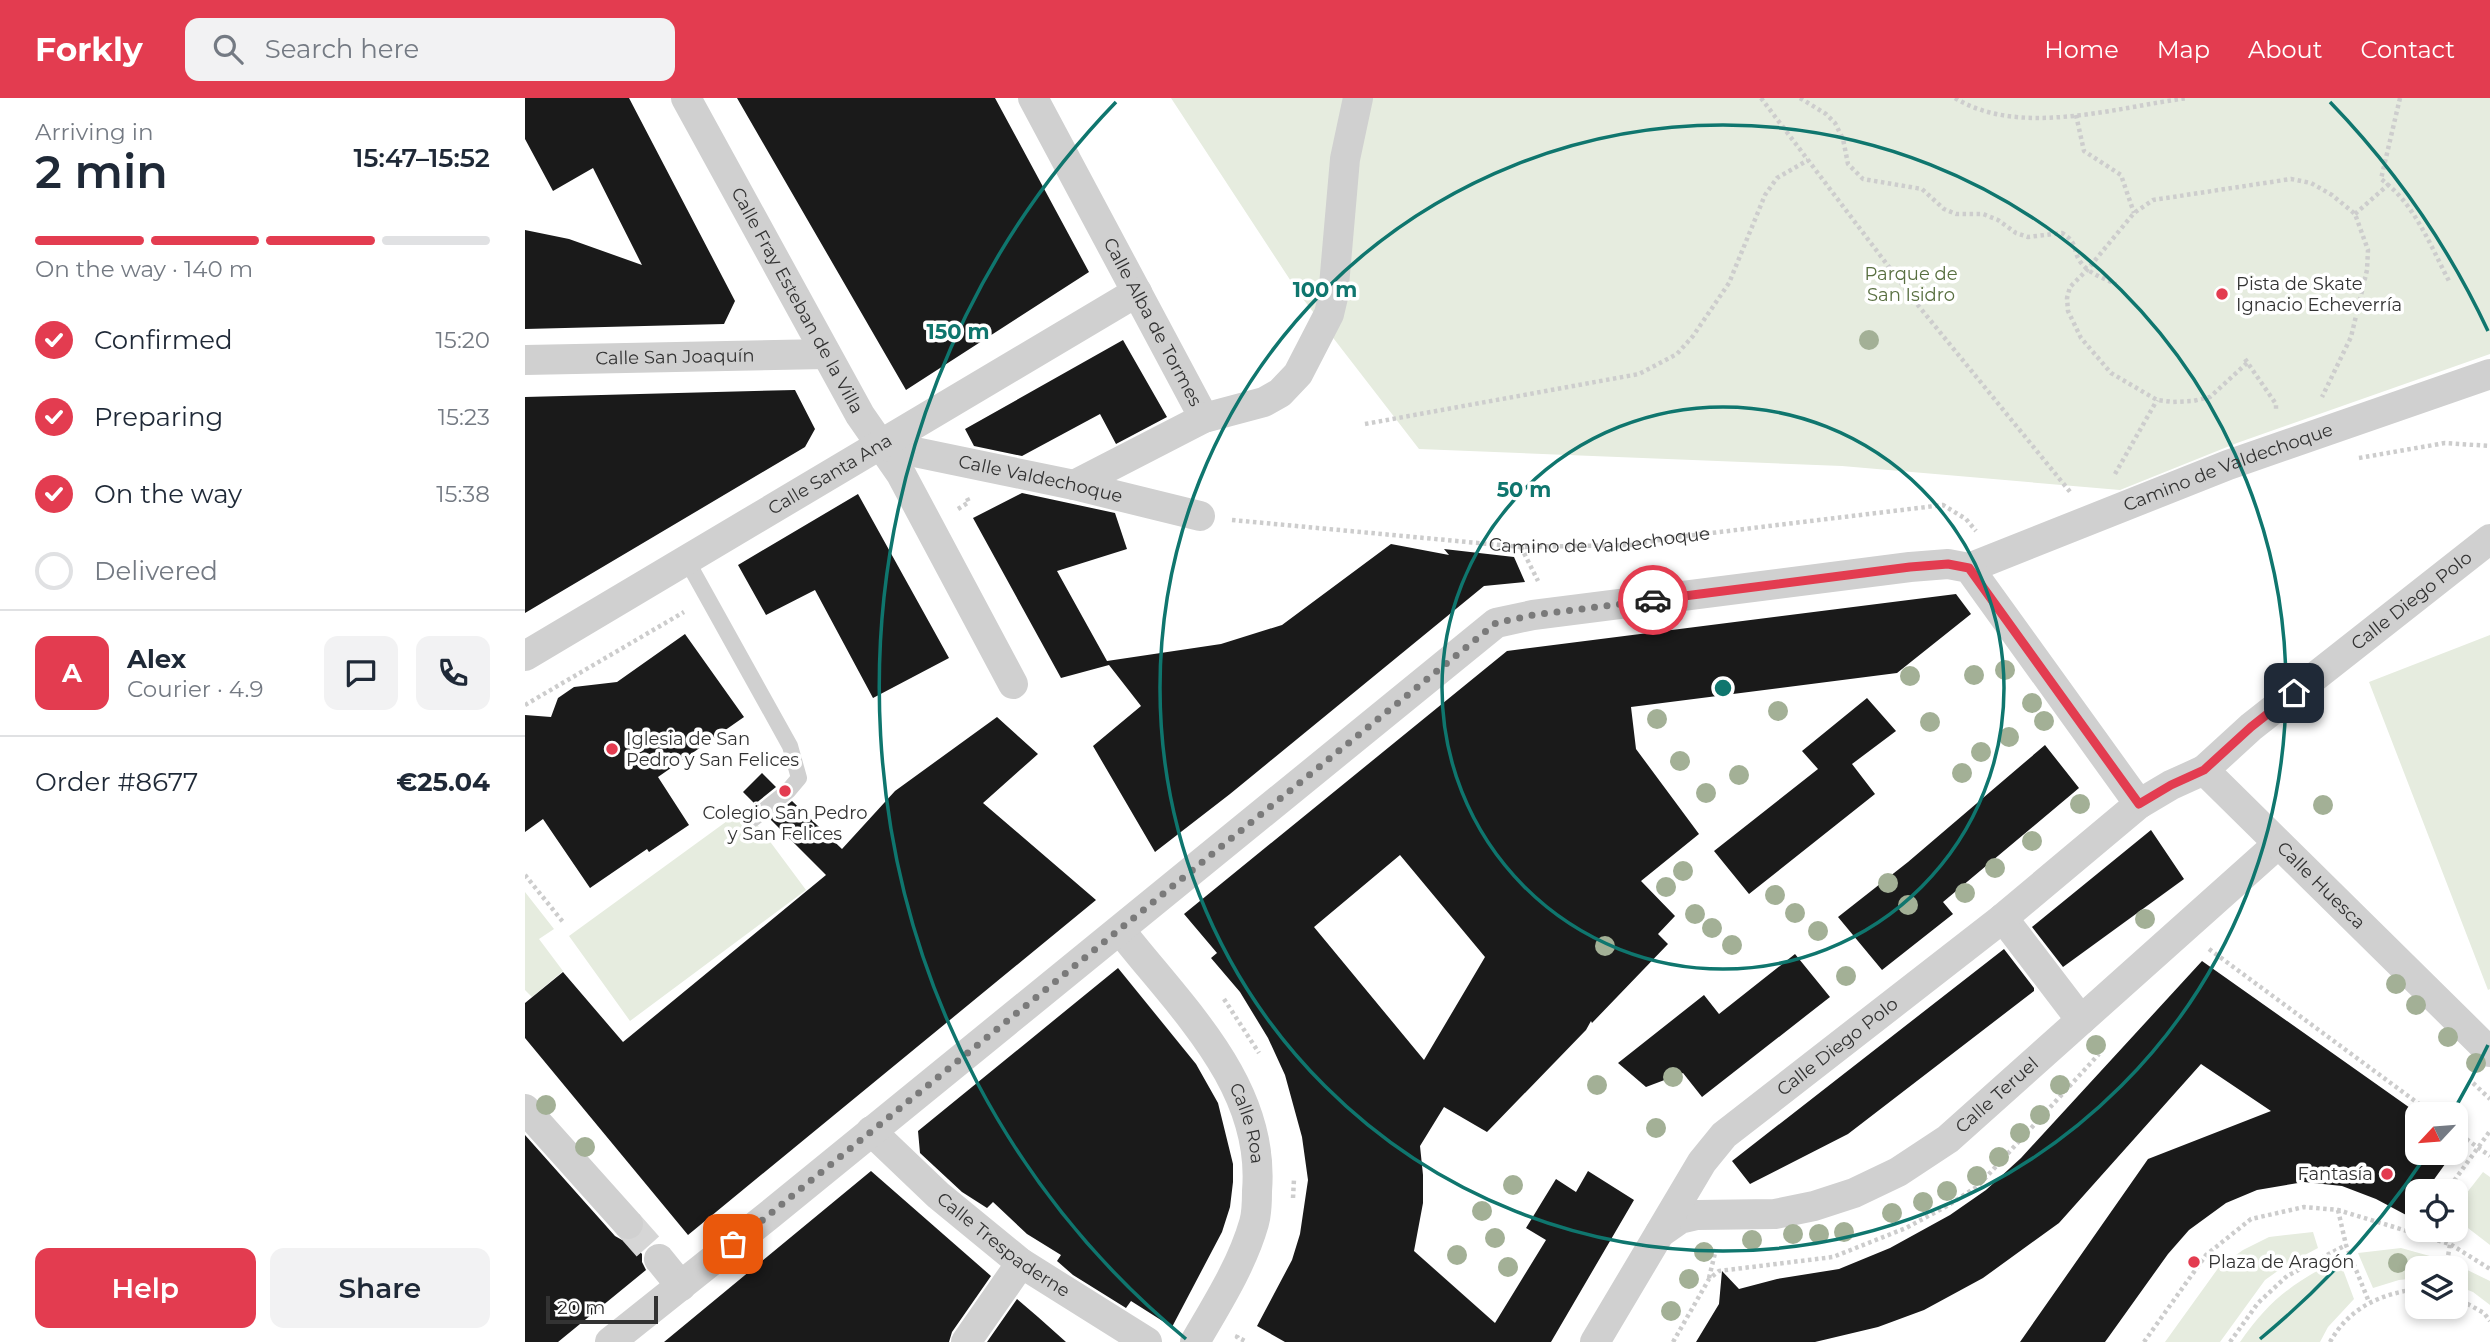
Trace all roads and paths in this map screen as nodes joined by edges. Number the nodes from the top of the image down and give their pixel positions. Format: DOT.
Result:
graph roads {
  1 [pos="687,98"];
  2 [pos="1033,98"];
  3 [pos="1358,98"];
  4 [pos="1761,98"];
  5 [pos="1800,98"];
  6 [pos="1955,98"];
  7 [pos="2188,98"];
  8 [pos="2400,98"];
  9 [pos="2076,115"];
  10 [pos="1808,160"];
  11 [pos="2389,184"];
  12 [pos="2134,213"];
  13 [pos="2354,215"];
  14 [pos="2087,270"];
  15 [pos="2449,281"];
  16 [pos="2116,284"];
  17 [pos="1137,292"];
  18 [pos="826,355"];
  19 [pos="525,360"];
  20 [pos="2490,374"];
  21 [pos="2157,400"];
  22 [pos="2318,406"];
  23 [pos="1204,418"];
  24 [pos="1365,424"];
  25 [pos="881,445"];
  26 [pos="2277,448"];
  27 [pos="2111,481"];
  28 [pos="1074,485"];
  29 [pos="2071,494"];
  30 [pos="1199,516"];
  31 [pos="1978,534"];
  32 [pos="2490,539"];
  33 [pos="1521,547"];
  34 [pos="687,559"];
  35 [pos="1969,568"];
  36 [pos="1537,580"];
  37 [pos="675,618"];
  38 [pos="525,656"];
  39 [pos="1013,684"];
  40 [pos="525,705"];
  41 [pos="2204,770"];
  42 [pos="2139,804"];
  43 [pos="753,819"];
  44 [pos="2278,844"];
  45 [pos="525,875"];
  46 [pos="2003,918"];
  47 [pos="563,922"];
  48 [pos="1120,929"];
  49 [pos="2201,949"];
  50 [pos="1216,989"];
  51 [pos="2081,1020"];
  52 [pos="2102,1051"];
  53 [pos="2490,1052"];
  54 [pos="1261,1056"];
  55 [pos="2416,1102"];
  56 [pos="525,1109"];
  57 [pos="871,1132"];
  58 [pos="2490,1132"];
  59 [pos="2468,1140"];
  60 [pos="2478,1147"];
  61 [pos="2490,1156"];
  62 [pos="1293,1176"];
  63 [pos="2455,1179"];
  64 [pos="1293,1201"];
  65 [pos="2338,1210"];
  66 [pos="628,1224"];
  67 [pos="2405,1228"];
  68 [pos="1660,1233"];
  69 [pos="2445,1242"];
  70 [pos="2450,1244"];
  71 [pos="2346,1245"];
  72 [pos="2448,1256"];
  73 [pos="659,1259"];
  74 [pos="1021,1263"];
  75 [pos="2490,1269"];
  76 [pos="681,1286"];
  77 [pos="2405,1290"];
  78 [pos="2369,1302"];
  79 [pos="2468,1304"];
  80 [pos="2490,1321"];
  81 [pos="1244,1325"];
  82 [pos="610,1342"];
  83 [pos="965,1342"];
  84 [pos="1147,1342"];
  85 [pos="1195,1342"];
  86 [pos="1247,1342"];
  87 [pos="1595,1342"];
  88 [pos="1673,1342"];
  89 [pos="2144,1342"];
  90 [pos="2230,1342"];
  91 [pos="2330,1342"];
  1 -- 18 [label="street, Calle Fray Esteban de la Villa"];
  2 -- 17 [label="street, Calle Alba de Tormes"];
  3 -- 23 [label="street"];
  4 -- 10 [label="path"];
  5 -- 14 [label="path"];
  6 -- 9 [label="path"];
  7 -- 9 [label="path"];
  8 -- 11 [label="path"];
  9 -- 12 [label="path"];
  10 -- 24 [label="path"];
  10 -- 29 [label="path"];
  11 -- 13 [label="path"];
  11 -- 15 [label="path"];
  12 -- 13 [label="path"];
  12 -- 14 [label="path"];
  13 -- 22 [label="path"];
  14 -- 16 [label="path"];
  14 -- 21 [label="path"];
  17 -- 23 [label="street, Calle Alba de Tormes"];
  17 -- 25 [label="street, Calle Santa Ana"];
  18 -- 19 [label="street, Calle San Joaquín"];
  18 -- 25 [label="street, Calle Fray Esteban de la Villa"];
  20 -- 26 [label="street, Camino de Valdechoque"];
  21 -- 26 [label="path"];
  21 -- 27 [label="path"];
  23 -- 28 [label="street, Calle Alba de Tormes"];
  25 -- 28 [label="street, Calle Valdechoque"];
  25 -- 34 [label="street, Calle Santa Ana"];
  25 -- 39 [label="street, Calle Fray Esteban de la Villa"];
  26 -- 35 [label="street, Camino de Valdechoque"];
  28 -- 30 [label="street, Calle Valdechoque"];
  30 -- 33 [label="path, Camino de Valdechoque"];
  31 -- 33 [label="path, Camino de Valdechoque"];
  32 -- 41 [label="street, Calle Diego Polo"];
  33 -- 36 [label="path"];
  34 -- 38 [label="street, Calle Santa Ana"];
  34 -- 43 [label="lane"];
  35 -- 42 [label="street"];
  35 -- 48 [label="street"];
  37 -- 40 [label="path"];
  41 -- 42 [label="street"];
  41 -- 44 [label="street, Calle Huesca"];
  42 -- 46 [label="street, Calle Diego Polo"];
  44 -- 51 [label="street, Calle Teruel"];
  44 -- 53 [label="street, Calle Huesca"];
  45 -- 47 [label="path"];
  46 -- 51 [label="street"];
  46 -- 68 [label="street, Calle Diego Polo"];
  48 -- 57 [label="street"];
  48 -- 85 [label="street, Calle Roa"];
  49 -- 55 [label="path"];
  50 -- 54 [label="path"];
  51 -- 68 [label="street, Calle Teruel"];
  52 -- 88 [label="path"];
  56 -- 66 [label="street"];
  57 -- 74 [label="street, Calle Trespaderne"];
  57 -- 76 [label="street"];
  58 -- 60 [label="path"];
  59 -- 60 [label="path"];
  60 -- 61 [label="path"];
  60 -- 63 [label="path"];
  62 -- 64 [label="path"];
  65 -- 67 [label="path"];
  65 -- 71 [label="path"];
  65 -- 89 [label="path"];
  68 -- 87 [label="street, Calle Diego Polo"];
  69 -- 70 [label="path"];
  70 -- 72 [label="path"];
  70 -- 75 [label="path"];
  71 -- 78 [label="path"];
  71 -- 90 [label="path"];
  73 -- 76 [label="street"];
  74 -- 83 [label="street"];
  74 -- 84 [label="street, Calle Trespaderne"];
  76 -- 82 [label="street"];
  77 -- 78 [label="path"];
  78 -- 91 [label="path"];
  79 -- 80 [label="path"];
  81 -- 86 [label="path"];
}
